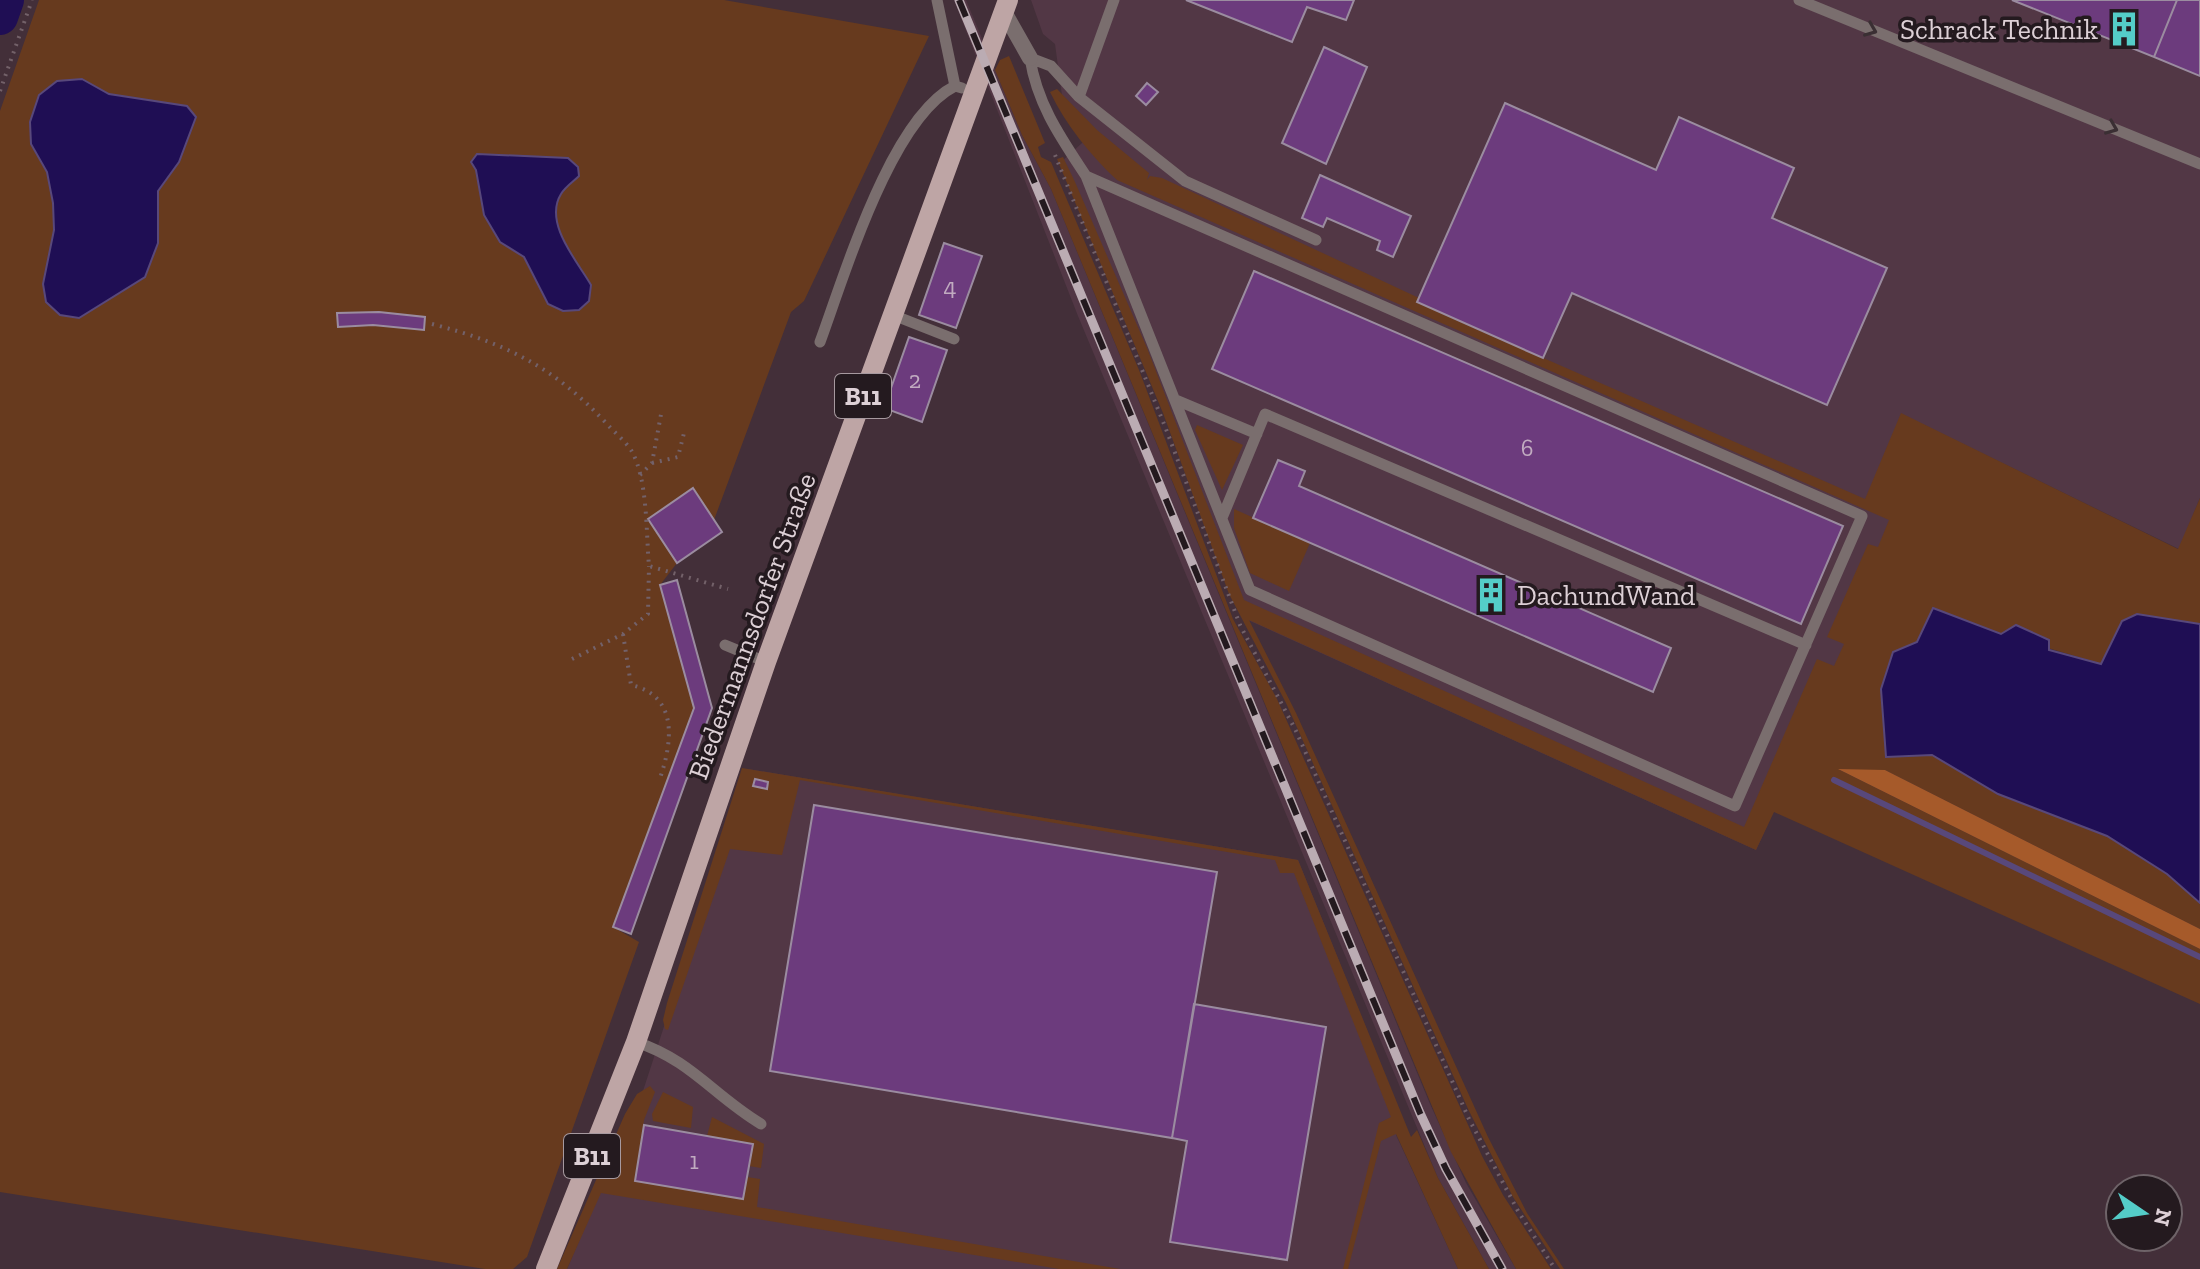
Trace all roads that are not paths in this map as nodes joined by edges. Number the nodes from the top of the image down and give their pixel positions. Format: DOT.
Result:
graph roads {
  1 [pos="937,0"];
  2 [pos="1114,0"];
  3 [pos="1799,0"];
  4 [pos="1006,6"];
  5 [pos="1030,58"];
  6 [pos="964,90"];
  7 [pos="1079,97"];
  8 [pos="2200,164"];
  9 [pos="1086,176"];
  10 [pos="1316,240"];
  11 [pos="893,315"];
  12 [pos="954,339"];
  13 [pos="820,342"];
  14 [pos="1176,400"];
  15 [pos="1257,434"];
  16 [pos="1222,518"];
  17 [pos="725,645"];
  18 [pos="1806,645"];
  19 [pos="766,662"];
  20 [pos="636,1042"];
  21 [pos="761,1124"];
  22 [pos="546,1269"];
  1 -- 6 [label="lane"];
  2 -- 7 [label="lane"];
  3 -- 8 [label="lane, one-way"];
  4 -- 5 [label="street"];
  4 -- 6 [label="main road, Biedermannsdorfer Straße / B11"];
  5 -- 7 [label="lane"];
  5 -- 9 [label="lane"];
  6 -- 11 [label="main road, Biedermannsdorfer Straße / B11"];
  6 -- 13 [label="lane"];
  7 -- 10 [label="lane"];
  9 -- 14 [label="lane"];
  9 -- 18 [label="lane"];
  11 -- 12 [label="lane"];
  11 -- 19 [label="main road, Biedermannsdorfer Straße / B11"];
  14 -- 15 [label="lane"];
  14 -- 16 [label="lane"];
  15 -- 16 [label="lane"];
  15 -- 18 [label="lane"];
  16 -- 18 [label="lane"];
  17 -- 19 [label="lane"];
  19 -- 20 [label="main road, Biedermannsdorfer Straße / B11"];
  20 -- 21 [label="lane"];
  20 -- 22 [label="main road, Biedermannsdorfer Straße / B11"];
}
